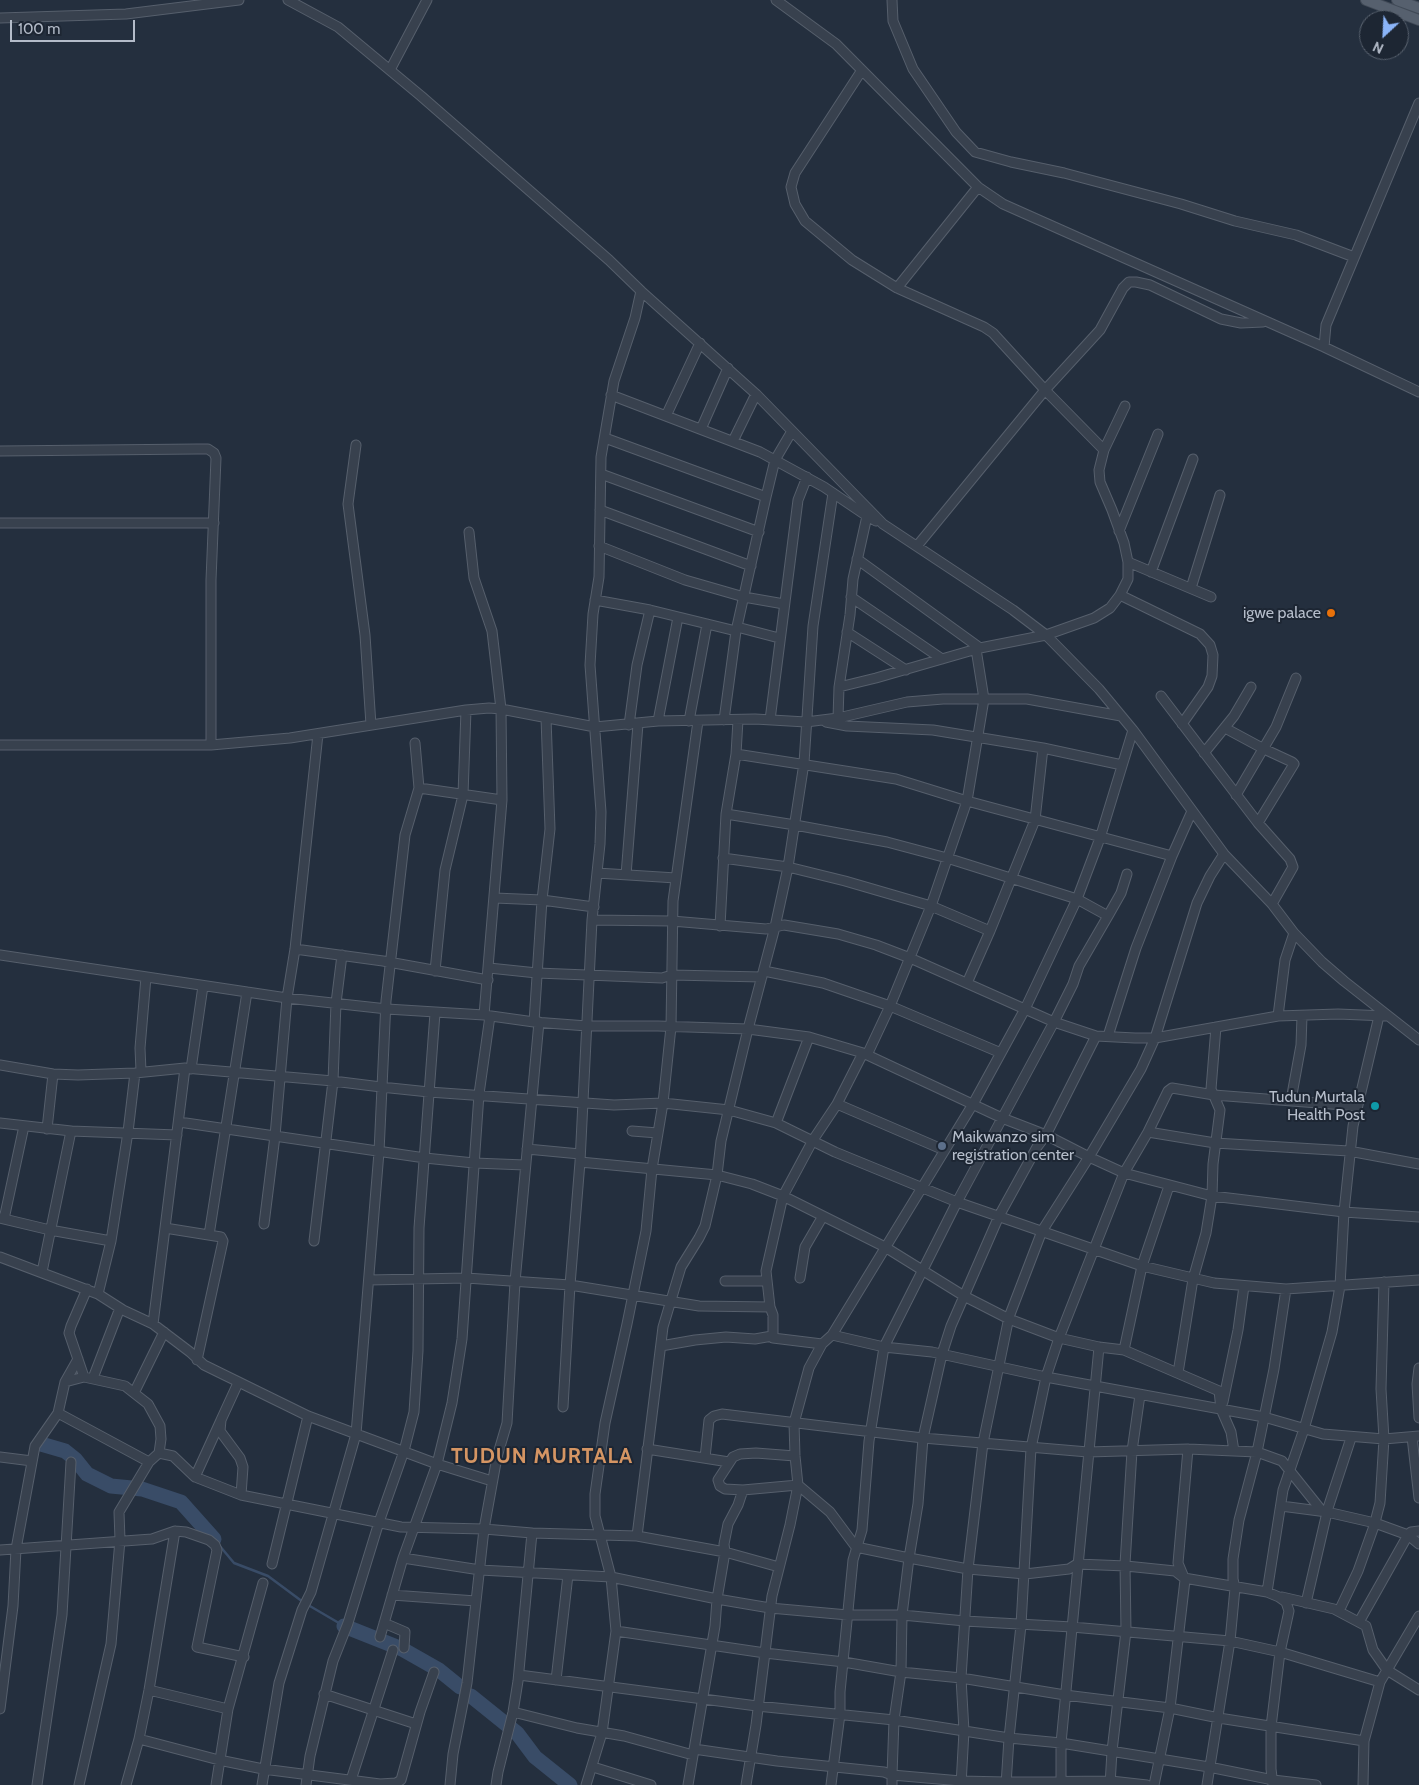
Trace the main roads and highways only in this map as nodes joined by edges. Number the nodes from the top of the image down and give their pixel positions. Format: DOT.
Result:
graph roads {
  1 [pos="1366,0"];
  2 [pos="1398,0"];
  3 [pos="1419,8"];
  4 [pos="1419,20"];
  1 -- 4 [label="main road"];
  2 -- 3 [label="main road"];
}
